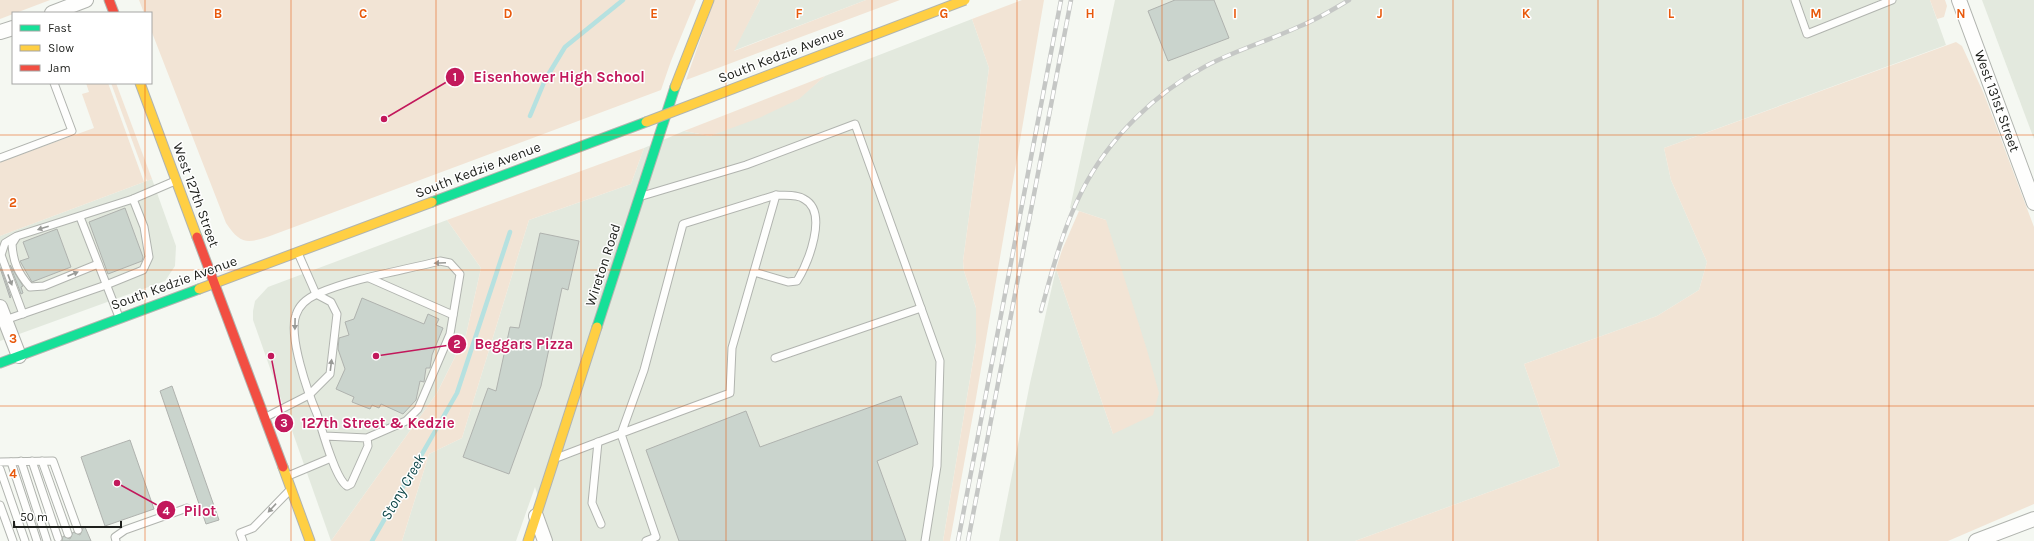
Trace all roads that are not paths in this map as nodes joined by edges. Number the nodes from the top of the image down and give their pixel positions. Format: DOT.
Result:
graph roads {
  1 [pos="86,0"];
  2 [pos="109,0"];
  3 [pos="709,0"];
  4 [pos="964,0"];
  5 [pos="1795,0"];
  6 [pos="1892,0"];
  7 [pos="1959,0"];
  8 [pos="55,12"];
  9 [pos="114,12"];
  10 [pos="12,28"];
  11 [pos="0,32"];
  12 [pos="54,84"];
  13 [pos="140,84"];
  14 [pos="0,158"];
  15 [pos="176,181"];
  16 [pos="776,195"];
  17 [pos="640,197"];
  18 [pos="133,199"];
  19 [pos="2034,202"];
  20 [pos="80,217"];
  21 [pos="17,236"];
  22 [pos="298,252"];
  23 [pos="98,264"];
  24 [pos="754,272"];
  25 [pos="369,278"];
  26 [pos="214,282"];
  27 [pos="106,285"];
  28 [pos="316,294"];
  29 [pos="921,308"];
  30 [pos="2,314"];
  31 [pos="23,314"];
  32 [pos="453,315"];
  33 [pos="119,318"];
  34 [pos="19,356"];
  35 [pos="775,358"];
  36 [pos="0,363"];
  37 [pos="309,395"];
  38 [pos="264,418"];
  39 [pos="621,434"];
  40 [pos="325,436"];
  41 [pos="367,438"];
  42 [pos="598,442"];
  43 [pos="332,458"];
  44 [pos="555,458"];
  45 [pos="20,461"];
  46 [pos="32,461"];
  47 [pos="42,461"];
  48 [pos="0,462"];
  49 [pos="11,462"];
  50 [pos="0,469"];
  51 [pos="286,477"];
  52 [pos="290,489"];
  53 [pos="0,505"];
  54 [pos="187,508"];
  55 [pos="536,516"];
  56 [pos="2034,519"];
  57 [pos="600,524"];
  58 [pos="78,530"];
  59 [pos="68,534"];
  60 [pos="58,538"];
  61 [pos="1982,540"];
  62 [pos="13,541"];
  63 [pos="25,541"];
  64 [pos="37,541"];
  65 [pos="47,541"];
  66 [pos="116,541"];
  67 [pos="243,541"];
  68 [pos="310,541"];
  69 [pos="528,541"];
  70 [pos="545,541"];
  71 [pos="646,541"];
  72 [pos="925,541"];
  1 -- 8 [label="street"];
  2 -- 9 [label="main road"];
  3 -- 17 [label="main road, Wireton Road"];
  4 -- 22 [label="main road, South Kedzie Avenue, bridge"];
  5 -- 6 [label="lane"];
  7 -- 19 [label="street, West 131st Street"];
  10 -- 11 [label="street"];
  12 -- 14 [label="lane"];
  13 -- 15 [label="main road, West 127th Street"];
  15 -- 18 [label="lane"];
  15 -- 26 [label="main road, West 127th Street"];
  16 -- 24 [label="lane"];
  16 -- 24 [label="lane"];
  16 -- 39 [label="lane"];
  17 -- 29 [label="lane"];
  17 -- 44 [label="main road, Wireton Road"];
  18 -- 20 [label="lane"];
  18 -- 27 [label="lane"];
  20 -- 21 [label="lane, one-way"];
  20 -- 23 [label="lane"];
  21 -- 23 [label="lane, one-way"];
  21 -- 31 [label="lane, one-way"];
  22 -- 26 [label="main road, South Kedzie Avenue"];
  22 -- 28 [label="lane"];
  23 -- 27 [label="lane"];
  24 -- 39 [label="lane"];
  25 -- 28 [label="lane"];
  25 -- 32 [label="lane"];
  32 -- 25 [label="lane, one-way"];
  26 -- 33 [label="main road, South Kedzie Avenue"];
  26 -- 38 [label="main road, West 127th Street"];
  27 -- 31 [label="lane"];
  27 -- 33 [label="lane"];
  28 -- 37 [label="lane, one-way"];
  37 -- 28 [label="lane, one-way"];
  29 -- 35 [label="lane"];
  29 -- 72 [label="lane"];
  30 -- 31 [label="lane"];
  30 -- 34 [label="street"];
  32 -- 41 [label="lane"];
  33 -- 34 [label="main road, South Kedzie Avenue"];
  34 -- 36 [label="main road, South Kedzie Avenue"];
  37 -- 38 [label="lane"];
  37 -- 40 [label="lane"];
  38 -- 51 [label="main road, West 127th Street"];
  39 -- 42 [label="lane"];
  39 -- 71 [label="lane"];
  40 -- 41 [label="lane"];
  40 -- 43 [label="lane"];
  41 -- 43 [label="lane"];
  42 -- 44 [label="lane"];
  42 -- 57 [label="lane"];
  43 -- 51 [label="lane"];
  44 -- 55 [label="main road, Wireton Road"];
  45 -- 46 [label="lane"];
  45 -- 49 [label="lane"];
  45 -- 65 [label="lane"];
  46 -- 47 [label="lane"];
  46 -- 60 [label="lane"];
  47 -- 58 [label="lane"];
  47 -- 59 [label="lane"];
  48 -- 49 [label="lane"];
  49 -- 64 [label="lane"];
  50 -- 63 [label="lane"];
  51 -- 52 [label="main road, West 127th Street"];
  52 -- 67 [label="lane, one-way"];
  52 -- 68 [label="main road, West 127th Street"];
  53 -- 62 [label="lane"];
  54 -- 66 [label="lane"];
  55 -- 69 [label="main road, Wireton Road"];
  55 -- 70 [label="street"];
  56 -- 61 [label="street"];
}
